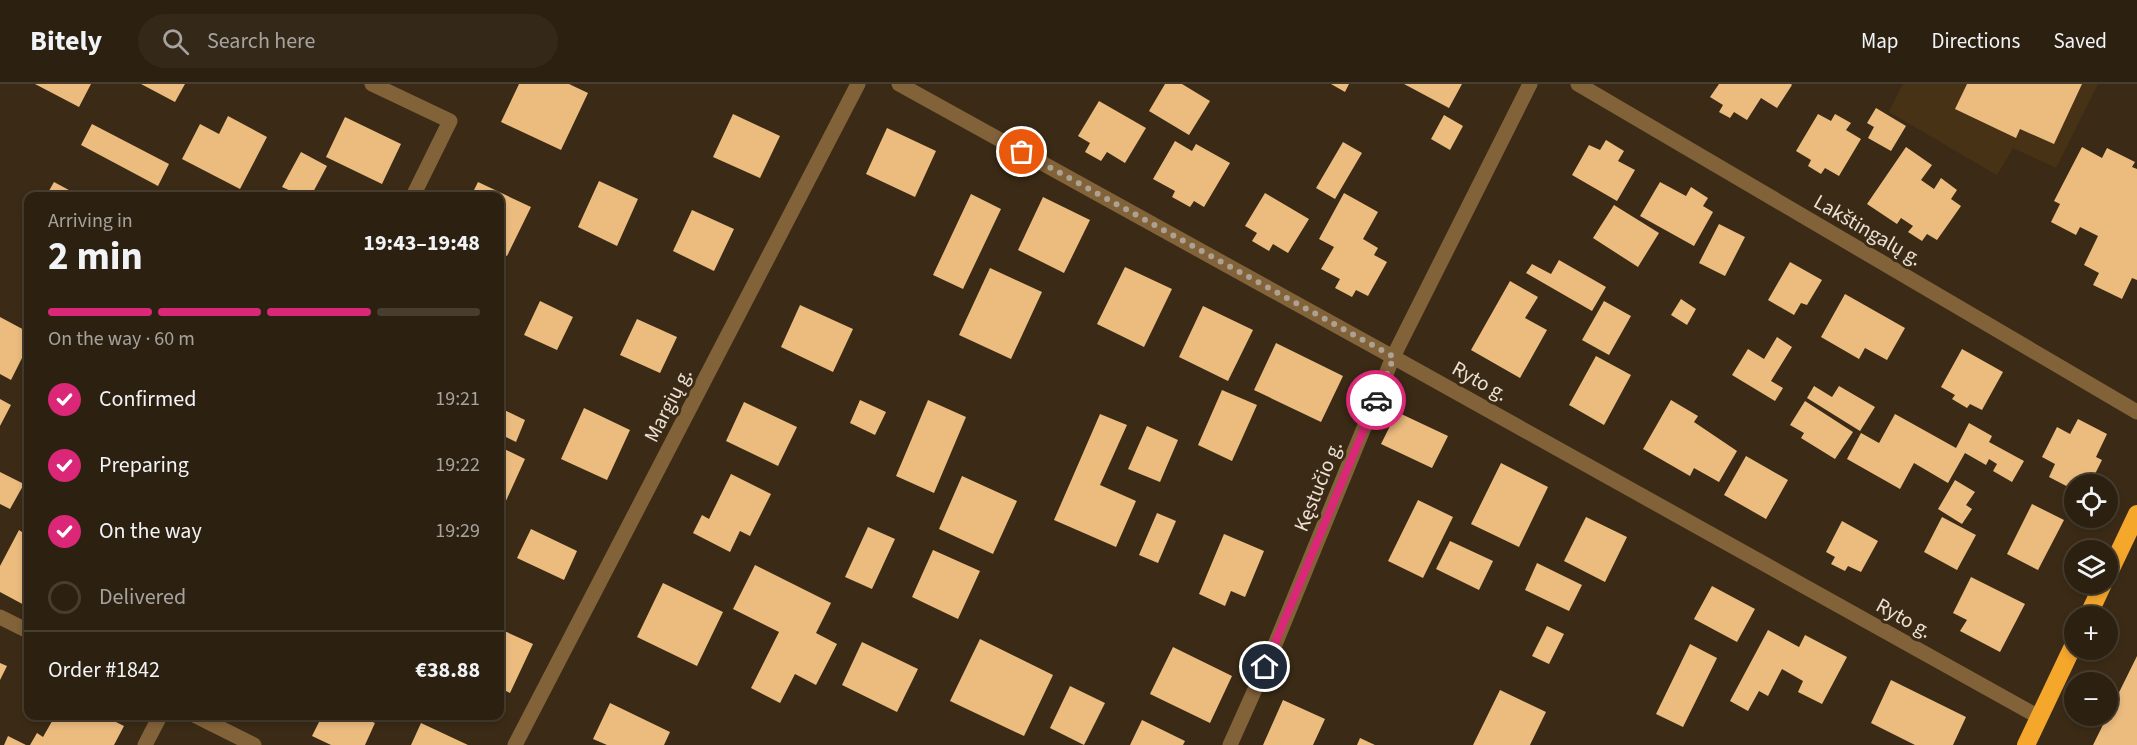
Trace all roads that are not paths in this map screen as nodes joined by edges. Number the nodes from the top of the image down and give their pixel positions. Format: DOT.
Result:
graph roads {
  1 [pos="372,84"];
  2 [pos="858,84"];
  3 [pos="898,84"];
  4 [pos="1530,84"];
  5 [pos="1578,84"];
  6 [pos="415,192"];
  7 [pos="1394,357"];
  8 [pos="2137,412"];
  9 [pos="2137,514"];
  10 [pos="2118,554"];
  11 [pos="0,617"];
  12 [pos="24,629"];
  13 [pos="2066,660"];
  14 [pos="2039,717"];
  15 [pos="158,720"];
  16 [pos="204,720"];
  17 [pos="145,745"];
  18 [pos="254,745"];
  19 [pos="515,745"];
  20 [pos="1230,745"];
  21 [pos="2026,745"];
  1 -- 6 [label="street"];
  2 -- 19 [label="street, Margių g."];
  3 -- 7 [label="street, Ryto g."];
  4 -- 7 [label="street, Kęstučio g."];
  5 -- 8 [label="street, Lakštingalų g."];
  7 -- 14 [label="street, Ryto g."];
  7 -- 20 [label="street, Kęstučio g."];
  9 -- 10 [label="highway"];
  11 -- 12 [label="street"];
  13 -- 14 [label="highway"];
  14 -- 21 [label="highway"];
  15 -- 17 [label="street"];
  16 -- 18 [label="street"];
}
